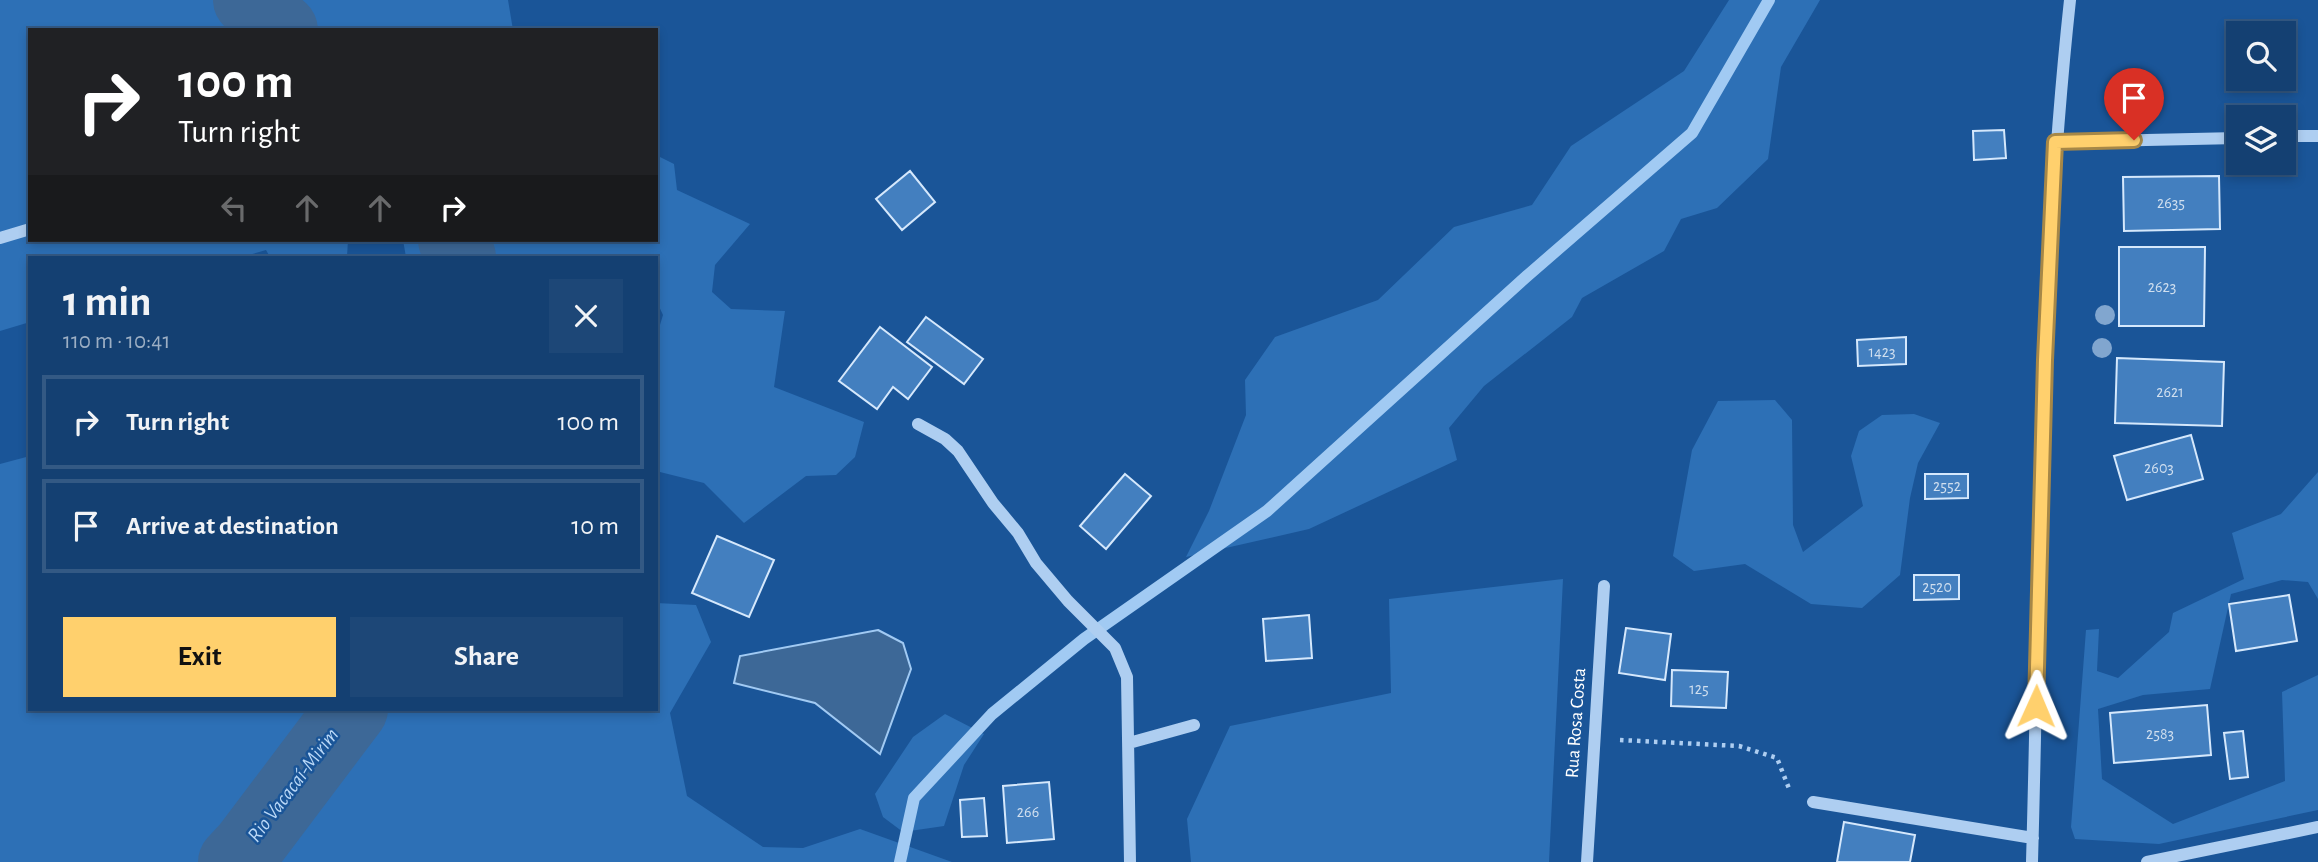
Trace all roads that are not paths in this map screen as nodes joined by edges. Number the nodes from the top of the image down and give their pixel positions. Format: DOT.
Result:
graph roads {
  1 [pos="2070,0"];
  2 [pos="2296,136"];
  3 [pos="2318,136"];
  4 [pos="2226,138"];
  5 [pos="2055,142"];
  6 [pos="28,230"];
  7 [pos="0,239"];
  8 [pos="918,424"];
  9 [pos="1604,586"];
  10 [pos="1194,725"];
  11 [pos="1129,743"];
  12 [pos="1812,802"];
  13 [pos="2318,827"];
  14 [pos="2033,838"];
  15 [pos="1130,862"];
  16 [pos="1587,862"];
  17 [pos="2032,862"];
  18 [pos="2147,862"];
  1 -- 5 [label="street"];
  2 -- 3 [label="street"];
  4 -- 5 [label="street"];
  5 -- 14 [label="street"];
  6 -- 7 [label="street"];
  8 -- 11 [label="street"];
  9 -- 16 [label="street, Rua Rosa Costa"];
  10 -- 11 [label="street"];
  11 -- 15 [label="street"];
  12 -- 14 [label="street"];
  13 -- 18 [label="street"];
  14 -- 17 [label="street"];
}
